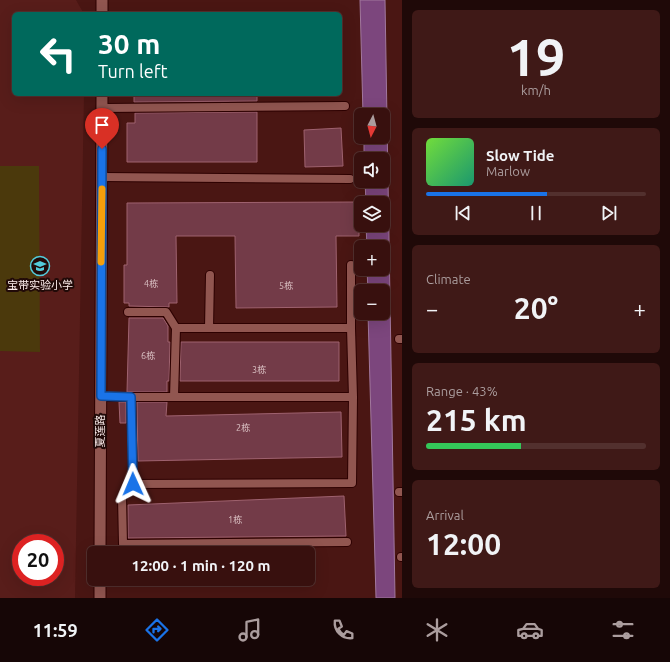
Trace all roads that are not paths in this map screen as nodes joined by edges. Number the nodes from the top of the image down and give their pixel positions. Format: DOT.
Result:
graph roads {
  1 [pos="102,0"];
  2 [pos="102,12"];
  3 [pos="102,96"];
  4 [pos="345,106"];
  5 [pos="102,108"];
  6 [pos="102,177"];
  7 [pos="350,179"];
  8 [pos="351,265"];
  9 [pos="210,275"];
  10 [pos="128,312"];
  11 [pos="176,328"];
  12 [pos="209,328"];
  13 [pos="351,328"];
  14 [pos="101,396"];
  15 [pos="131,397"];
  16 [pos="174,397"];
  17 [pos="353,397"];
  18 [pos="133,484"];
  19 [pos="347,542"];
  20 [pos="100,546"];
  21 [pos="100,586"];
  22 [pos="100,598"];
  1 -- 2 [label="street"];
  3 -- 5 [label="street, 夏莲路"];
  4 -- 5 [label="lane"];
  5 -- 6 [label="street, 夏莲路"];
  6 -- 7 [label="lane"];
  6 -- 14 [label="street, 夏莲路"];
  8 -- 13 [label="lane"];
  9 -- 12 [label="lane"];
  10 -- 11 [label="lane"];
  11 -- 12 [label="lane"];
  11 -- 16 [label="lane"];
  12 -- 13 [label="lane"];
  13 -- 17 [label="lane"];
  14 -- 15 [label="lane"];
  14 -- 20 [label="street, 夏莲路"];
  15 -- 16 [label="lane"];
  15 -- 18 [label="lane"];
  16 -- 17 [label="lane"];
  17 -- 18 [label="lane"];
  18 -- 19 [label="lane"];
  21 -- 22 [label="street"];
}
